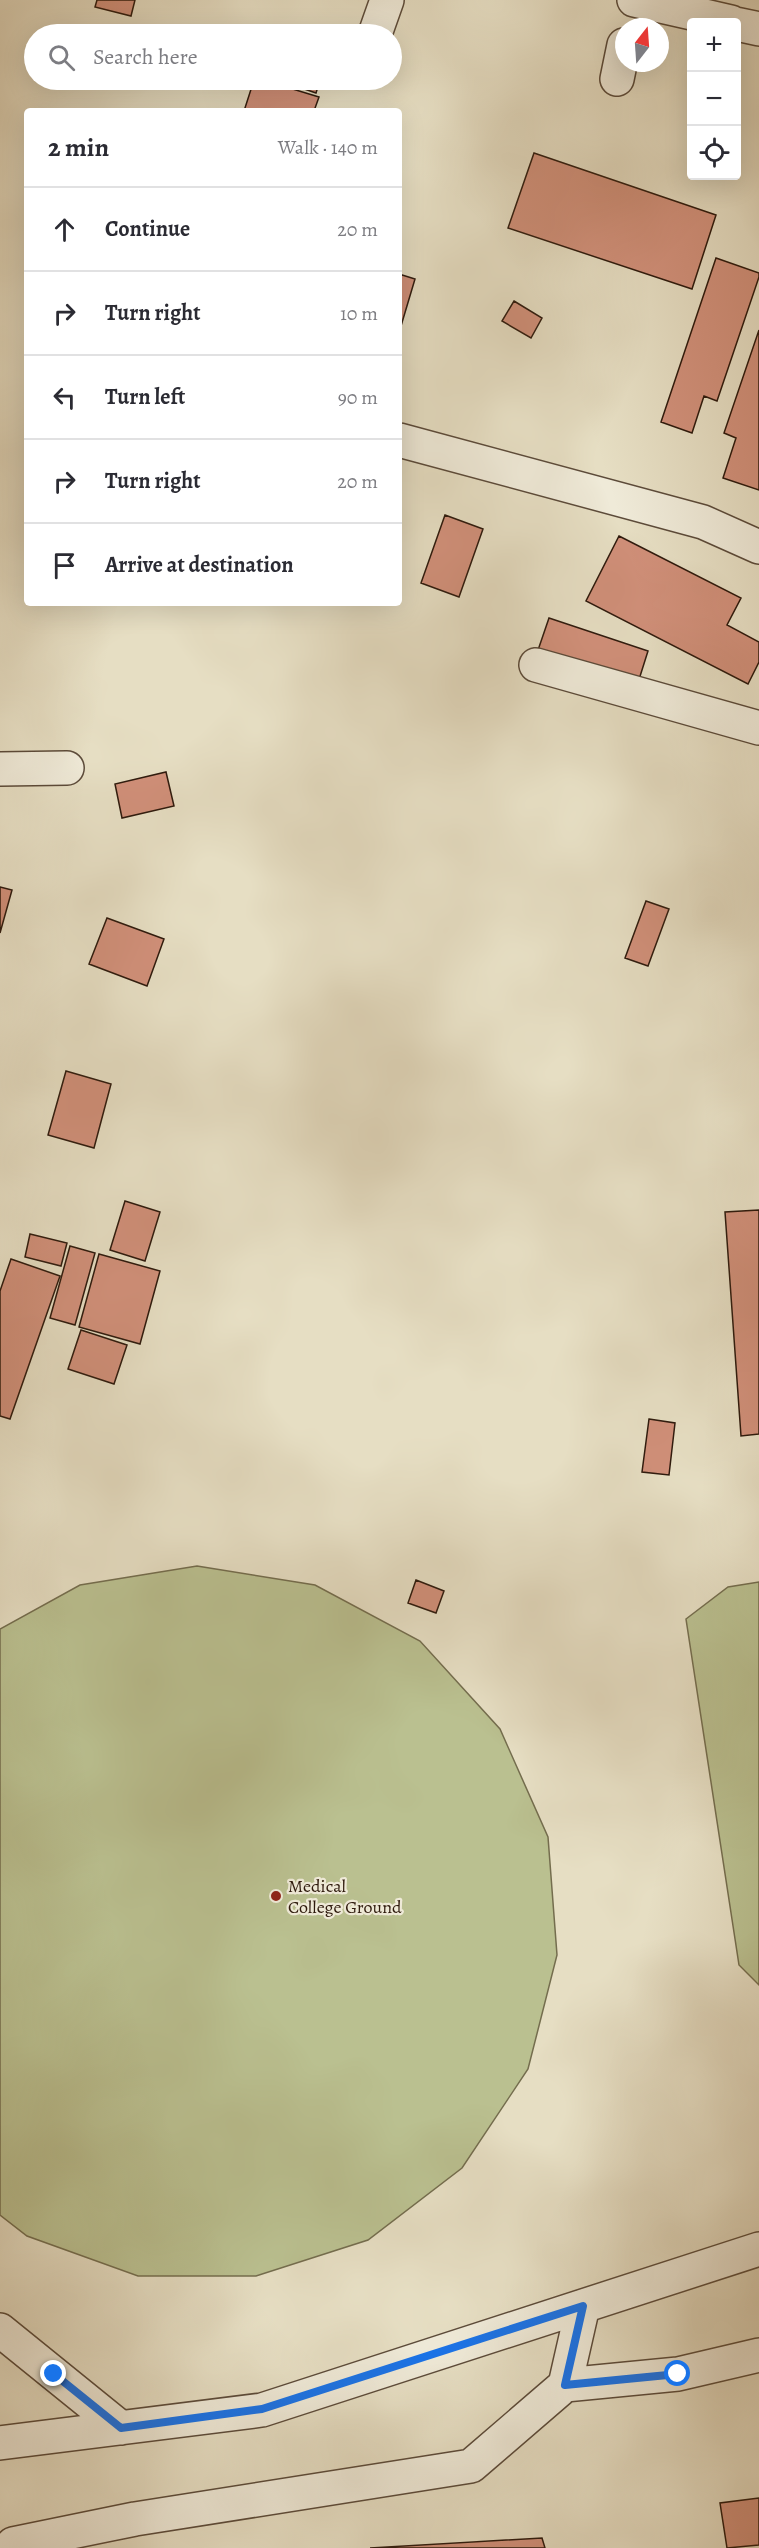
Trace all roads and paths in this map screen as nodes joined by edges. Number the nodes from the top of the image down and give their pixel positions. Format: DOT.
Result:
graph roads {
  1 [pos="387,0"];
  2 [pos="634,0"];
  3 [pos="630,18"];
  4 [pos="713,18"];
  5 [pos="379,24"];
  6 [pos="741,25"];
  7 [pos="759,29"];
  8 [pos="618,72"];
  9 [pos="617,79"];
  10 [pos="402,441"];
  11 [pos="759,547"];
  12 [pos="536,664"];
  13 [pos="759,728"];
  14 [pos="0,768"];
  15 [pos="67,768"];
  16 [pos="759,2249"];
  17 [pos="583,2306"];
  18 [pos="0,2330"];
  19 [pos="759,2355"];
  20 [pos="565,2385"];
  21 [pos="121,2428"];
  22 [pos="0,2443"];
  23 [pos="14,2548"];
  1 -- 5 [label="street"];
  2 -- 3 [label="street"];
  2 -- 4 [label="street"];
  6 -- 7 [label="street"];
  8 -- 9 [label="street"];
  10 -- 11 [label="street"];
  12 -- 13 [label="street"];
  14 -- 15 [label="street"];
  16 -- 17 [label="street"];
  17 -- 20 [label="street"];
  17 -- 21 [label="street"];
  18 -- 21 [label="street"];
  19 -- 20 [label="street"];
  20 -- 23 [label="street"];
  21 -- 22 [label="street"];
}
